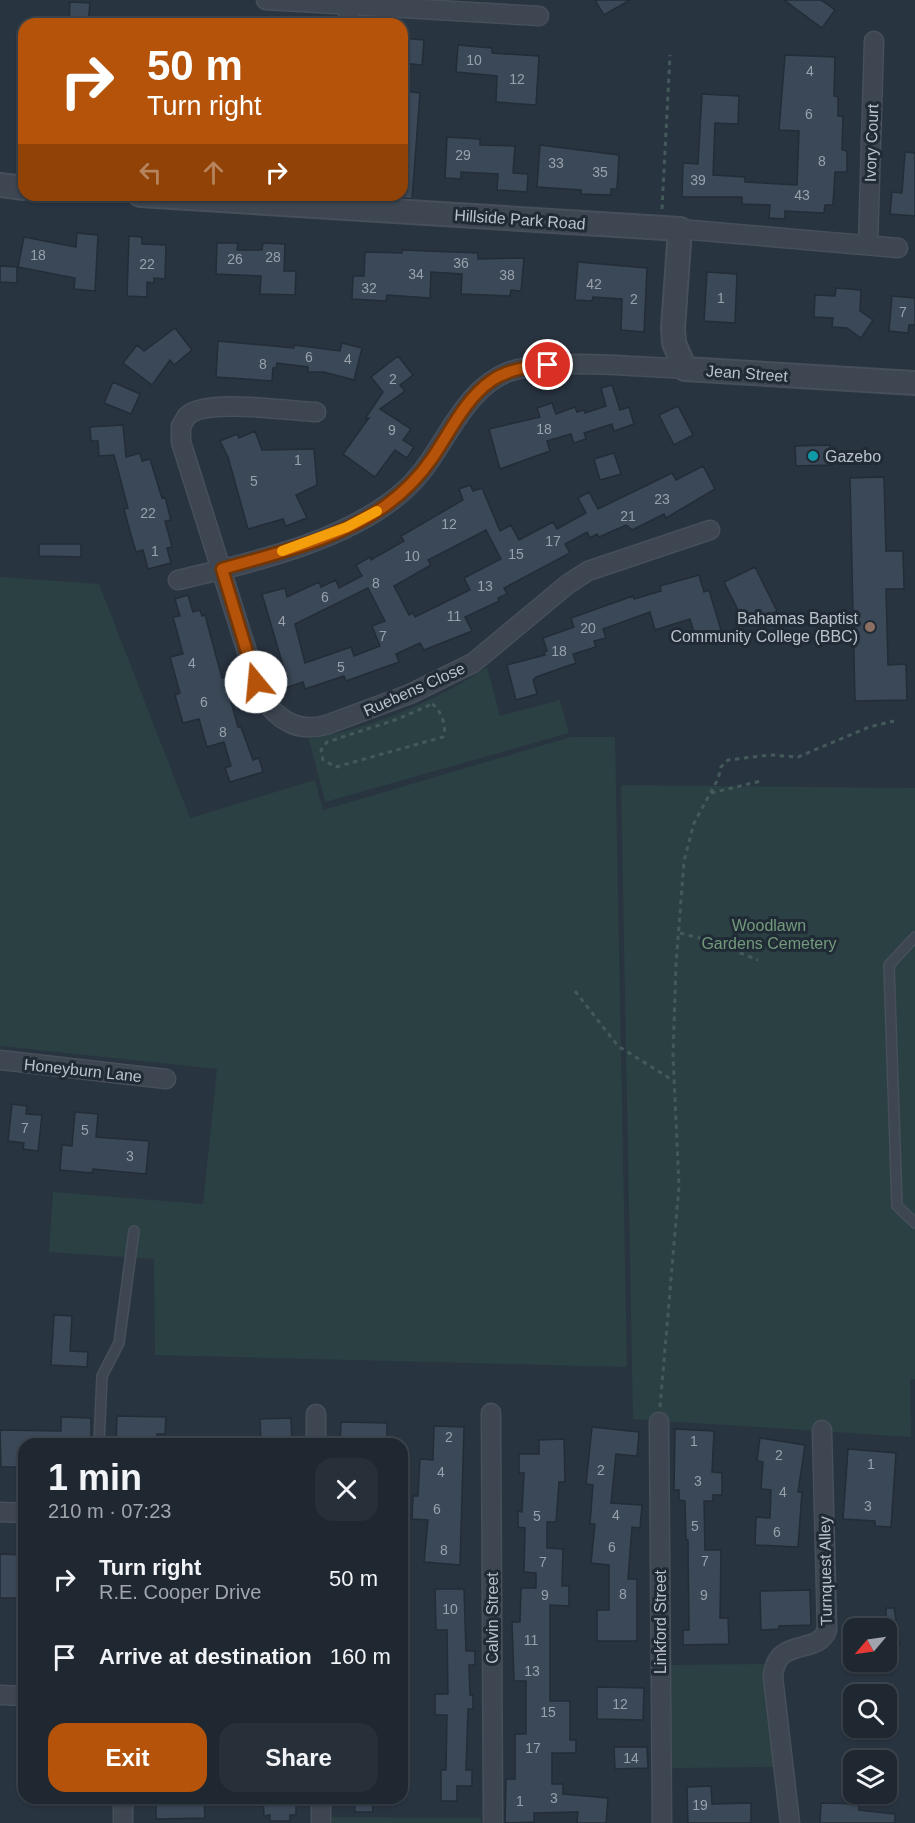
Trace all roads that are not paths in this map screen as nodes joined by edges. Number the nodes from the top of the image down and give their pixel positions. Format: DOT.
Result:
graph roads {
  1 [pos="266,0"];
  2 [pos="349,5"];
  3 [pos="539,16"];
  4 [pos="348,18"];
  5 [pos="874,41"];
  6 [pos="0,185"];
  7 [pos="18,187"];
  8 [pos="336,201"];
  9 [pos="671,229"];
  10 [pos="868,245"];
  11 [pos="898,248"];
  12 [pos="685,369"];
  13 [pos="915,383"];
  14 [pos="316,412"];
  15 [pos="710,530"];
  16 [pos="222,569"];
  17 [pos="178,579"];
  18 [pos="915,937"];
  19 [pos="0,1060"];
  20 [pos="166,1079"];
  21 [pos="915,1223"];
  22 [pos="134,1231"];
  23 [pos="491,1413"];
  24 [pos="316,1414"];
  25 [pos="659,1422"];
  26 [pos="822,1430"];
  27 [pos="99,1438"];
  28 [pos="316,1438"];
  29 [pos="0,1512"];
  30 [pos="18,1513"];
  31 [pos="0,1695"];
  32 [pos="18,1696"];
  33 [pos="123,1804"];
  34 [pos="321,1804"];
  35 [pos="123,1823"];
  36 [pos="321,1823"];
  37 [pos="493,1823"];
  38 [pos="662,1823"];
  39 [pos="790,1823"];
  1 -- 2 [label="street"];
  2 -- 3 [label="street"];
  2 -- 4 [label="street"];
  5 -- 10 [label="street, Ivory Court"];
  6 -- 7 [label="street"];
  8 -- 9 [label="street, Hillside Park Road"];
  9 -- 10 [label="street, Hillside Park Road"];
  9 -- 12 [label="street, Jean Street"];
  10 -- 11 [label="street, Hillside Park Road"];
  12 -- 13 [label="street, Jean Street"];
  12 -- 16 [label="street"];
  14 -- 16 [label="street, Ruebens Close"];
  15 -- 16 [label="street, Ruebens Close"];
  16 -- 17 [label="street"];
  18 -- 21 [label="lane"];
  19 -- 20 [label="street, Honeyburn Lane"];
  22 -- 27 [label="lane"];
  23 -- 37 [label="street, Calvin Street"];
  24 -- 28 [label="street"];
  25 -- 38 [label="street, Linkford Street"];
  26 -- 39 [label="street, Turnquest Alley"];
  29 -- 30 [label="street"];
  31 -- 32 [label="street"];
  33 -- 35 [label="street"];
  34 -- 36 [label="street"];
}
